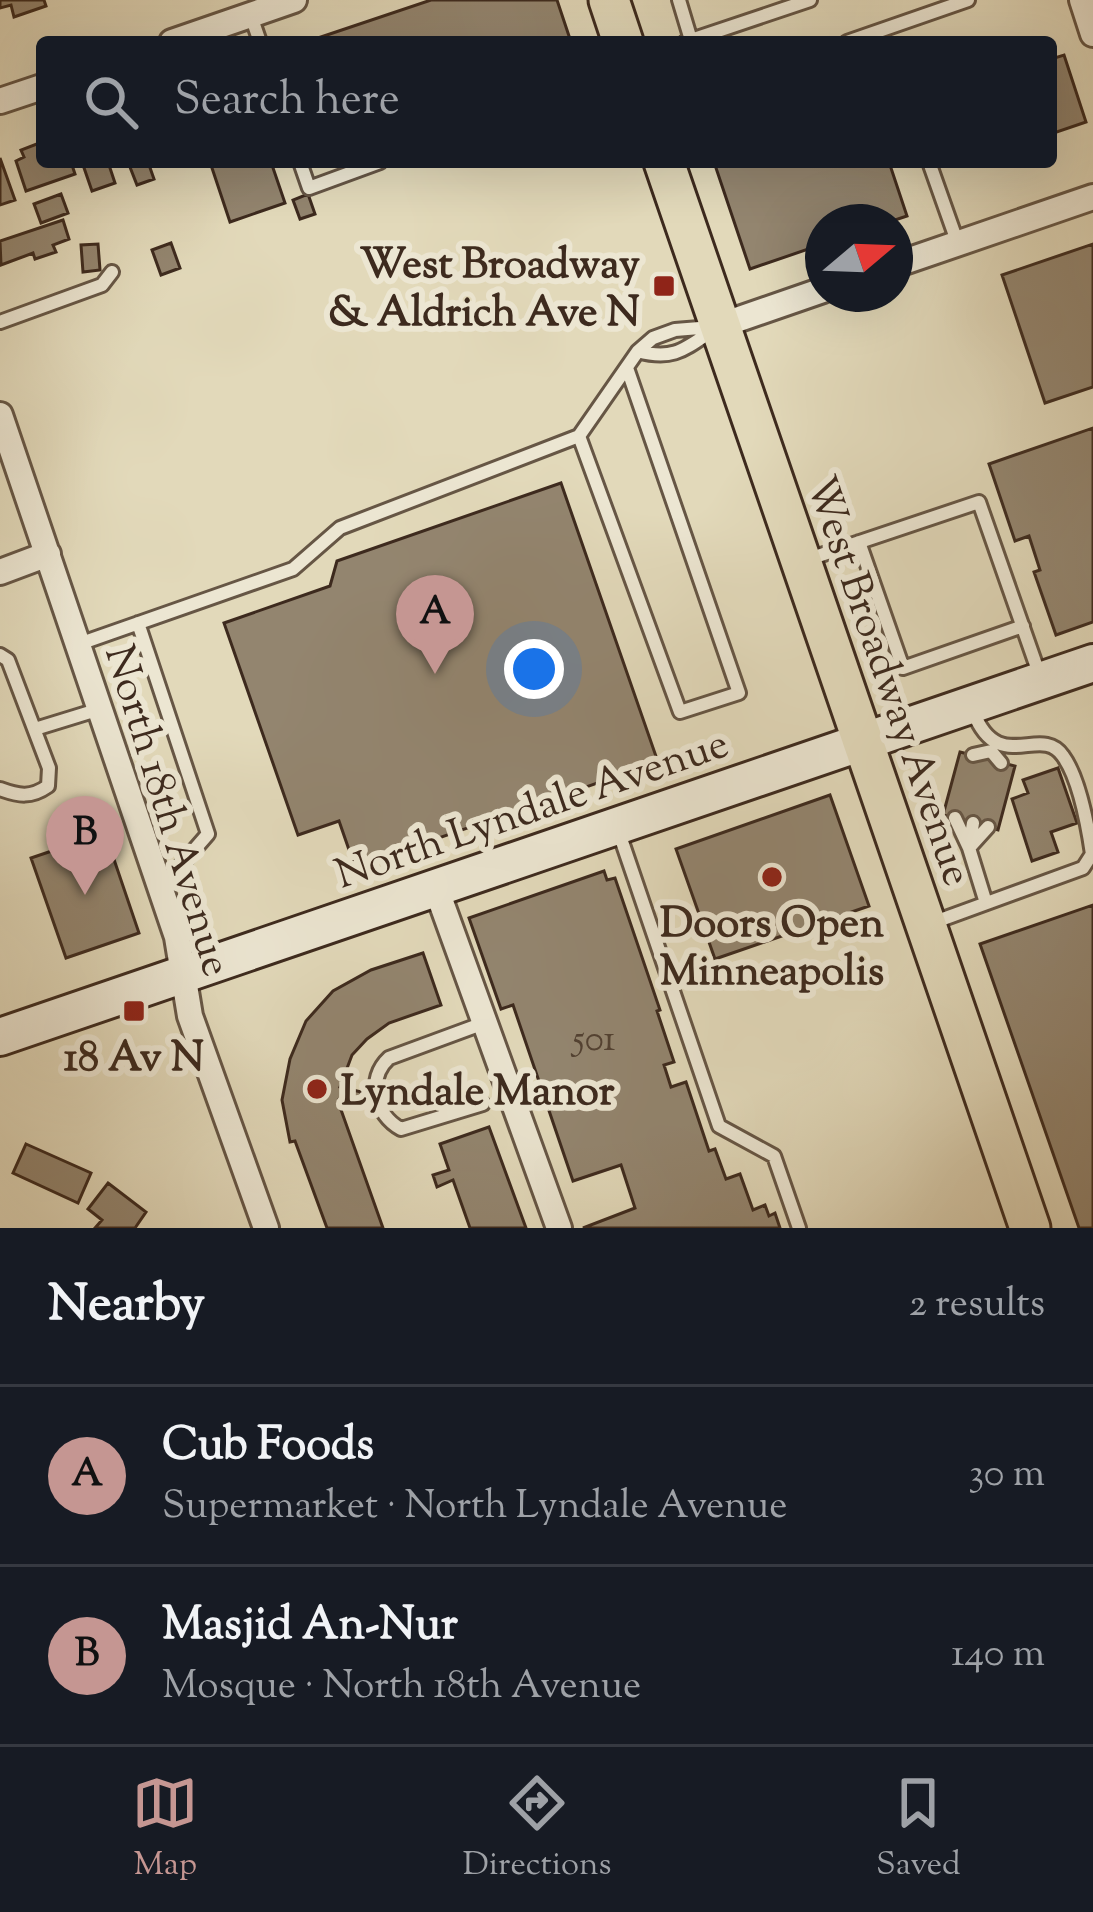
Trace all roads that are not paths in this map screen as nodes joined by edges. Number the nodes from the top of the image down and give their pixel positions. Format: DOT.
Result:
graph roads {
  1 [pos="294,0"];
  2 [pos="609,0"];
  3 [pos="679,0"];
  4 [pos="810,0"];
  5 [pos="968,0"];
  6 [pos="1082,0"];
  7 [pos="250,15"];
  8 [pos="1093,34"];
  9 [pos="189,36"];
  10 [pos="258,36"];
  11 [pos="621,36"];
  12 [pos="687,36"];
  13 [pos="703,36"];
  14 [pos="884,36"];
  15 [pos="36,89"];
  16 [pos="0,101"];
  17 [pos="302,168"];
  18 [pos="364,168"];
  19 [pos="666,168"];
  20 [pos="931,168"];
  21 [pos="1093,197"];
  22 [pos="958,244"];
  23 [pos="913,259"];
  24 [pos="112,272"];
  25 [pos="805,296"];
  26 [pos="0,322"];
  27 [pos="719,326"];
  28 [pos="638,351"];
  29 [pos="627,368"];
  30 [pos="0,415"];
  31 [pos="579,436"];
  32 [pos="859,542"];
  33 [pos="48,554"];
  34 [pos="799,562"];
  35 [pos="0,572"];
  36 [pos="138,623"];
  37 [pos="1023,626"];
  38 [pos="78,644"];
  39 [pos="0,656"];
  40 [pos="1092,667"];
  41 [pos="1042,681"];
  42 [pos="970,704"];
  43 [pos="100,709"];
  44 [pos="34,729"];
  45 [pos="860,741"];
  46 [pos="0,789"];
  47 [pos="956,818"];
  48 [pos="981,825"];
  49 [pos="616,826"];
  50 [pos="968,848"];
  51 [pos="161,888"];
  52 [pos="436,888"];
  53 [pos="986,903"];
  54 [pos="925,925"];
  55 [pos="185,975"];
  56 [pos="484,1023"];
  57 [pos="0,1037"];
  58 [pos="483,1104"];
  59 [pos="266,1228"];
  60 [pos="559,1228"];
  61 [pos="799,1228"];
  62 [pos="1030,1228"];
  1 -- 7 [label="street"];
  2 -- 11 [label="main road"];
  3 -- 12 [label="lane"];
  4 -- 13 [label="lane"];
  5 -- 14 [label="lane"];
  6 -- 8 [label="street"];
  7 -- 9 [label="street"];
  7 -- 10 [label="lane"];
  15 -- 16 [label="street"];
  17 -- 18 [label="lane"];
  19 -- 27 [label="main road, West Broadway Avenue"];
  20 -- 22 [label="lane"];
  21 -- 22 [label="street"];
  22 -- 23 [label="street"];
  24 -- 26 [label="lane"];
  25 -- 27 [label="street"];
  27 -- 28 [label="lane"];
  27 -- 28 [label="lane"];
  27 -- 34 [label="main road, West Broadway Avenue"];
  28 -- 29 [label="lane"];
  29 -- 31 [label="lane"];
  29 -- 31 [label="lane"];
  30 -- 33 [label="street, North 18th Avenue"];
  31 -- 36 [label="lane"];
  32 -- 34 [label="lane"];
  32 -- 37 [label="lane"];
  32 -- 37 [label="lane"];
  33 -- 35 [label="street"];
  33 -- 38 [label="street, North 18th Avenue"];
  34 -- 45 [label="main road, West Broadway Avenue"];
  36 -- 38 [label="lane"];
  36 -- 51 [label="lane"];
  37 -- 41 [label="lane"];
  38 -- 43 [label="street, North 18th Avenue"];
  39 -- 44 [label="lane"];
  40 -- 41 [label="street, North Lyndale Avenue"];
  41 -- 42 [label="street, North Lyndale Avenue"];
  42 -- 45 [label="street, North Lyndale Avenue"];
  42 -- 53 [label="lane"];
  43 -- 44 [label="lane"];
  43 -- 51 [label="street, North 18th Avenue"];
  44 -- 46 [label="lane"];
  45 -- 49 [label="street, North Lyndale Avenue"];
  45 -- 54 [label="main road, West Broadway Avenue"];
  47 -- 50 [label="lane"];
  48 -- 50 [label="lane"];
  49 -- 52 [label="street, North Lyndale Avenue"];
  49 -- 61 [label="lane"];
  50 -- 53 [label="lane"];
  51 -- 55 [label="street, North 18th Avenue"];
  52 -- 55 [label="street, North Lyndale Avenue"];
  52 -- 56 [label="street"];
  53 -- 54 [label="lane"];
  54 -- 62 [label="main road, West Broadway Avenue"];
  55 -- 57 [label="street, North Lyndale Avenue"];
  55 -- 59 [label="street, North 18th Avenue"];
  56 -- 58 [label="lane"];
  56 -- 60 [label="street"];
}
